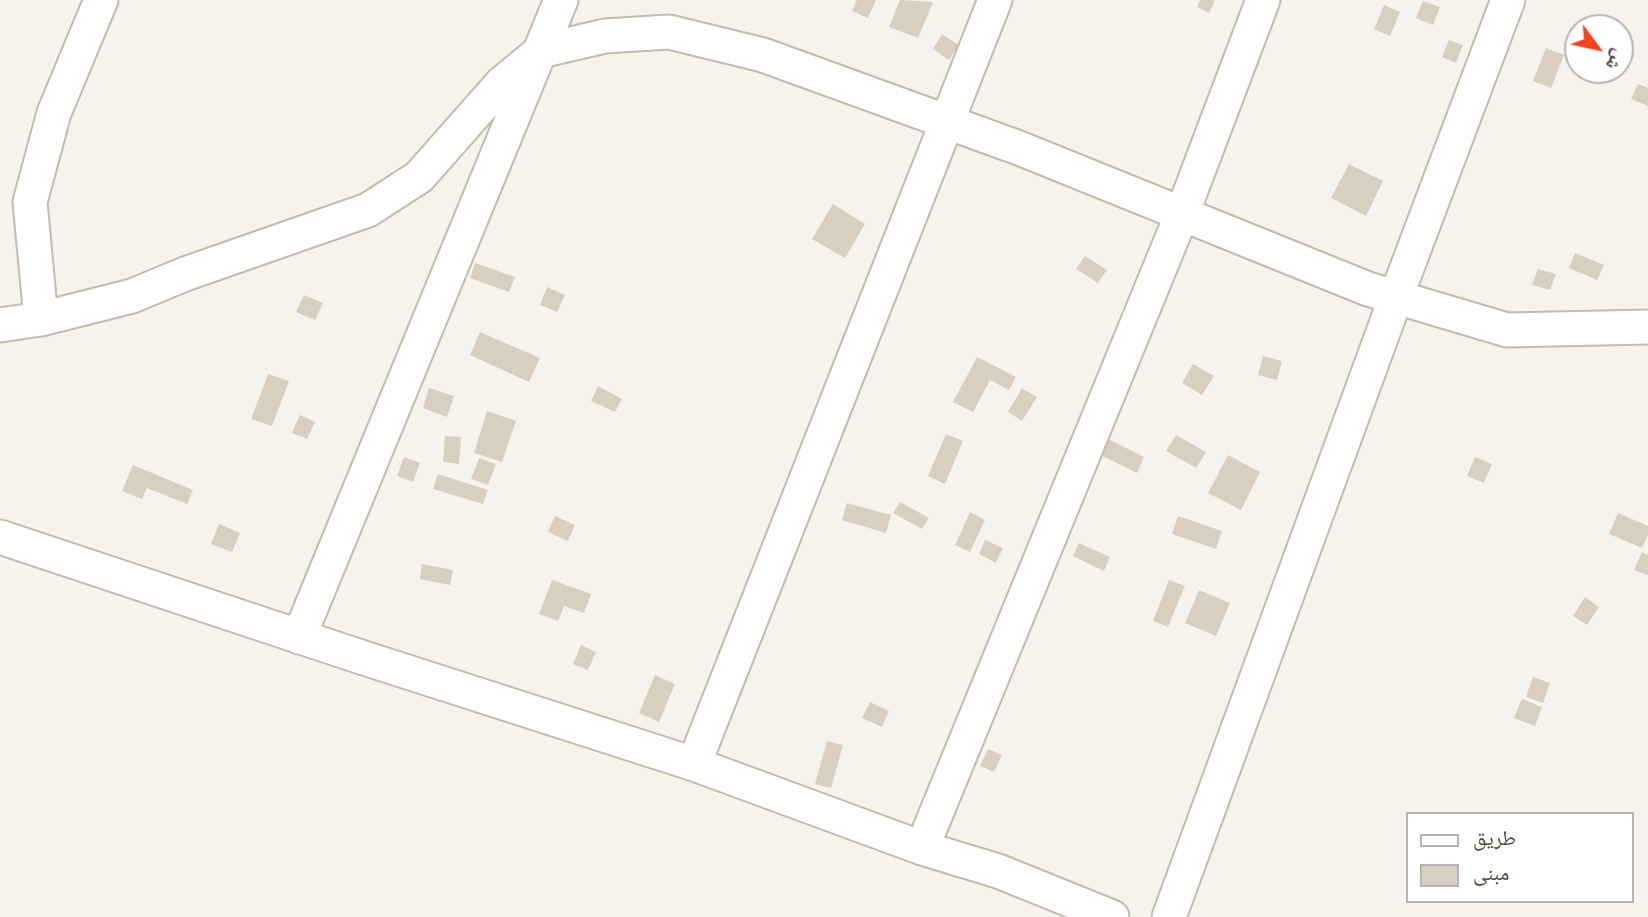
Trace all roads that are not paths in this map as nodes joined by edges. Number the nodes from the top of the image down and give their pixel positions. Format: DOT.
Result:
graph roads {
  1 [pos="101,0"];
  2 [pos="561,0"];
  3 [pos="995,0"];
  4 [pos="1263,0"];
  5 [pos="1508,0"];
  6 [pos="541,51"];
  7 [pos="948,122"];
  8 [pos="1182,214"];
  9 [pos="1396,298"];
  10 [pos="41,319"];
  11 [pos="0,325"];
  12 [pos="1648,327"];
  13 [pos="0,537"];
  14 [pos="299,636"];
  15 [pos="694,764"];
  16 [pos="922,848"];
  17 [pos="1112,917"];
  18 [pos="1169,917"];
  1 -- 10 [label="street"];
  2 -- 6 [label="street"];
  3 -- 7 [label="street"];
  4 -- 8 [label="street"];
  5 -- 9 [label="street"];
  6 -- 7 [label="street"];
  6 -- 10 [label="street"];
  6 -- 14 [label="street"];
  7 -- 8 [label="street"];
  7 -- 15 [label="street"];
  8 -- 9 [label="street"];
  8 -- 16 [label="street"];
  9 -- 12 [label="street"];
  9 -- 18 [label="street"];
  10 -- 11 [label="street"];
  13 -- 14 [label="street"];
  14 -- 15 [label="street"];
  15 -- 16 [label="street"];
  16 -- 17 [label="street"];
}
